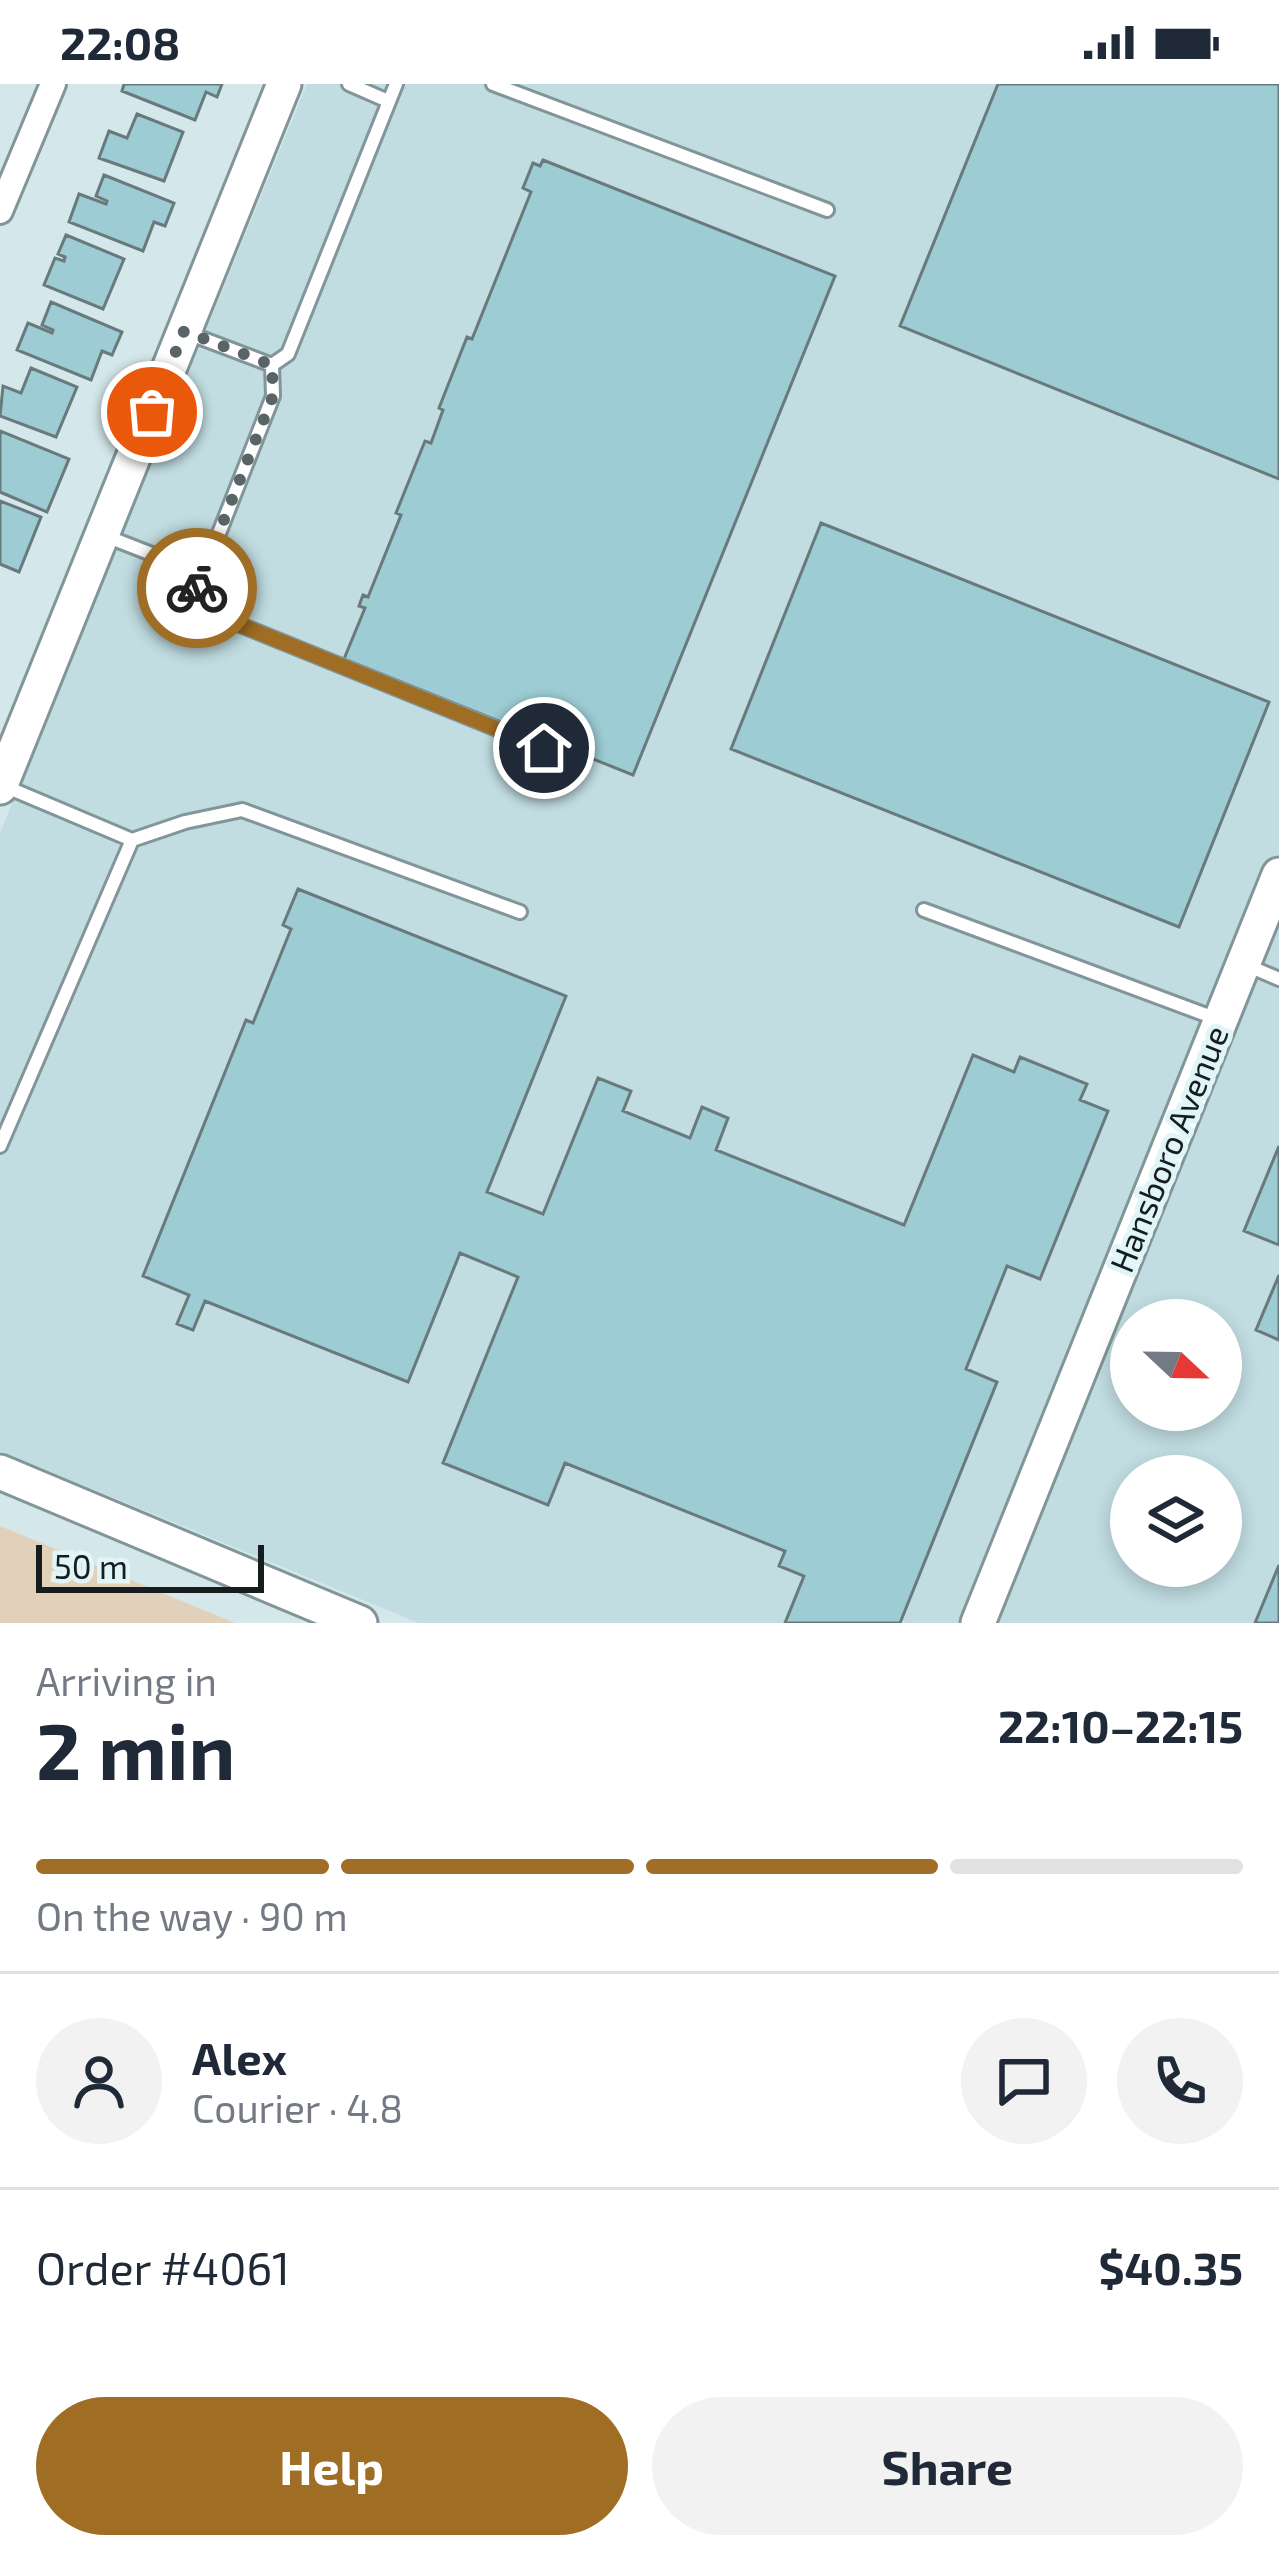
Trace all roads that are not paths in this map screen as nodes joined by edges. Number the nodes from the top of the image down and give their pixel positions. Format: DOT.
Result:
graph roads {
  1 [pos="53,84"];
  2 [pos="284,84"];
  3 [pos="349,84"];
  4 [pos="396,84"];
  5 [pos="493,84"];
  6 [pos="388,101"];
  7 [pos="827,210"];
  8 [pos="0,212"];
  9 [pos="184,331"];
  10 [pos="272,365"];
  11 [pos="102,534"];
  12 [pos="202,574"];
  13 [pos="544,748"];
  14 [pos="1,786"];
  15 [pos="132,840"];
  16 [pos="1279,875"];
  17 [pos="924,910"];
  18 [pos="520,912"];
  19 [pos="1243,964"];
  20 [pos="1279,979"];
  21 [pos="1221,1020"];
  22 [pos="0,1146"];
  23 [pos="0,1472"];
  24 [pos="357,1622"];
  25 [pos="978,1623"];
  1 -- 8 [label="street"];
  2 -- 9 [label="street"];
  3 -- 6 [label="lane"];
  4 -- 6 [label="lane"];
  5 -- 7 [label="lane"];
  6 -- 10 [label="lane"];
  9 -- 10 [label="lane"];
  9 -- 11 [label="street"];
  10 -- 12 [label="lane"];
  11 -- 12 [label="lane"];
  11 -- 14 [label="street"];
  12 -- 13 [label="lane"];
  14 -- 15 [label="lane"];
  15 -- 18 [label="lane"];
  15 -- 22 [label="lane"];
  16 -- 19 [label="street, Hansboro Avenue"];
  17 -- 21 [label="lane"];
  19 -- 20 [label="lane"];
  19 -- 21 [label="street, Hansboro Avenue"];
  21 -- 25 [label="street, Hansboro Avenue"];
  23 -- 24 [label="street"];
}
